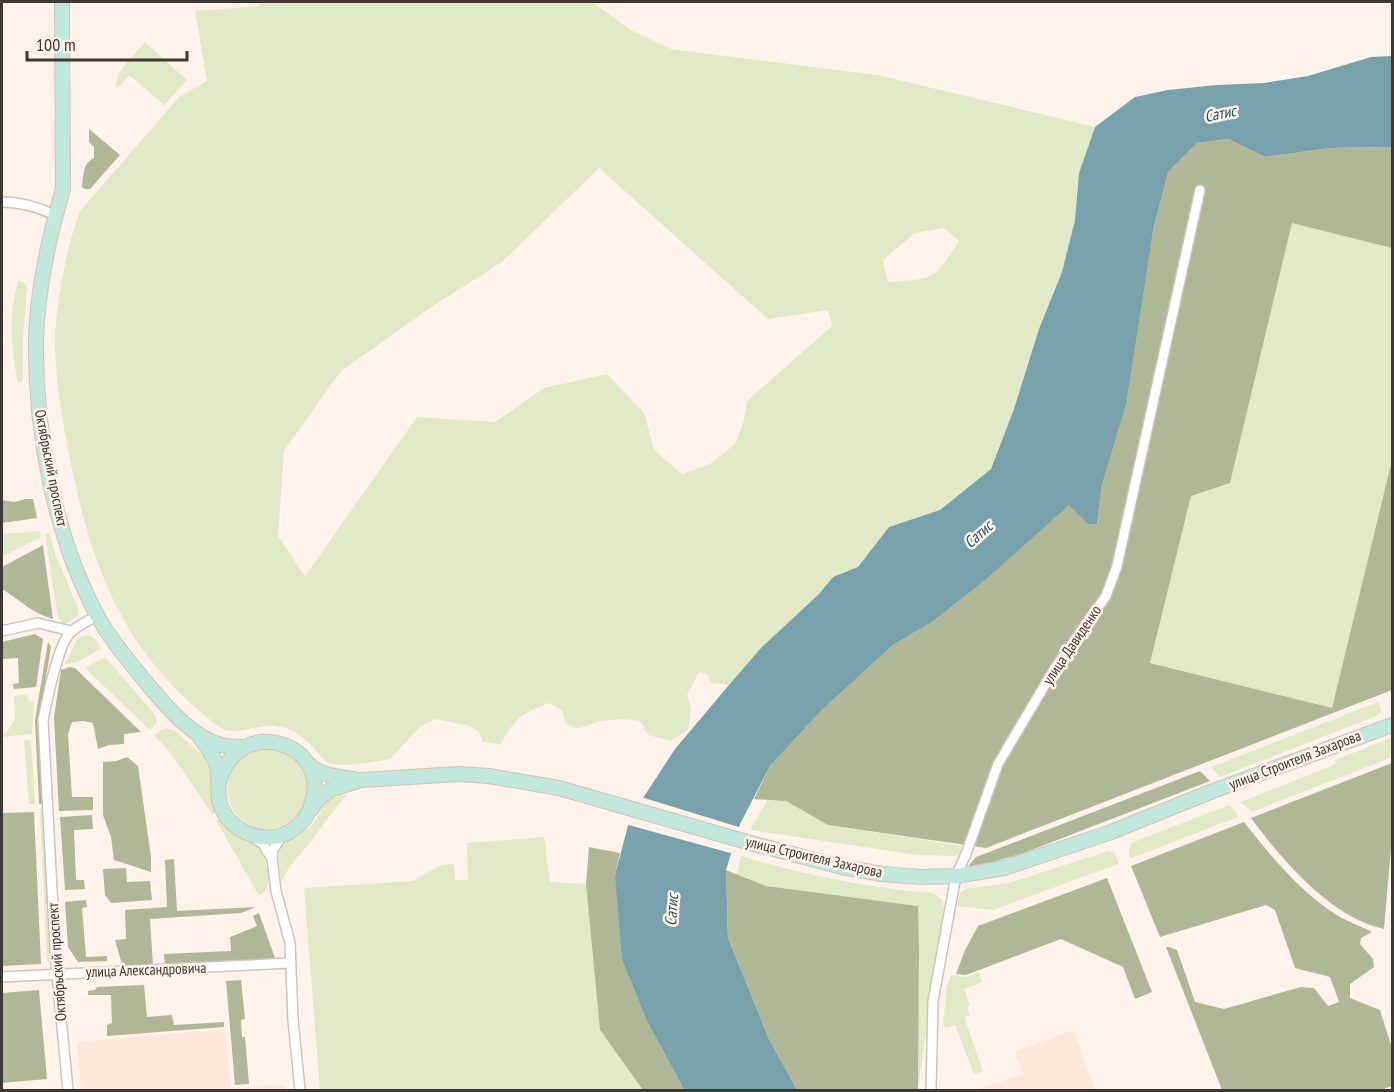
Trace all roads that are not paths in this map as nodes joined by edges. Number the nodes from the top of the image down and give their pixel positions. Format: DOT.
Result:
graph roads {
  1 [pos="62,2"];
  2 [pos="1200,190"];
  3 [pos="2,202"];
  4 [pos="56,215"];
  5 [pos="97,616"];
  6 [pos="2,631"];
  7 [pos="71,631"];
  8 [pos="1392,725"];
  9 [pos="196,732"];
  10 [pos="243,747"];
  11 [pos="305,760"];
  12 [pos="361,780"];
  13 [pos="219,782"];
  14 [pos="309,812"];
  15 [pos="251,835"];
  16 [pos="282,835"];
  17 [pos="272,859"];
  18 [pos="956,876"];
  19 [pos="290,963"];
  20 [pos="57,974"];
  21 [pos="2,977"];
  22 [pos="68,1090"];
  23 [pos="300,1090"];
  24 [pos="931,1090"];
  1 -- 4 [label="street, Октябрьский проспект"];
  2 -- 18 [label="street, улица Давиденко"];
  3 -- 4 [label="street"];
  4 -- 5 [label="street, Октябрьский проспект"];
  5 -- 7 [label="street"];
  5 -- 9 [label="street, Октябрьский проспект"];
  6 -- 7 [label="street"];
  7 -- 20 [label="street, Октябрьский проспект"];
  8 -- 18 [label="street, улица Строителя Захарова"];
  9 -- 10 [label="street"];
  9 -- 13 [label="street"];
  10 -- 11 [label="street"];
  10 -- 13 [label="street"];
  11 -- 12 [label="street, улица Строителя Захарова"];
  11 -- 14 [label="street"];
  12 -- 14 [label="street, улица Строителя Захарова"];
  12 -- 18 [label="street, улица Строителя Захарова"];
  13 -- 15 [label="street"];
  14 -- 16 [label="street"];
  15 -- 16 [label="street"];
  15 -- 17 [label="street"];
  16 -- 17 [label="street"];
  17 -- 19 [label="street"];
  18 -- 24 [label="street, улица Давиденко"];
  19 -- 20 [label="street, улица Александровича"];
  19 -- 23 [label="street"];
  20 -- 21 [label="street, улица Александровича"];
  20 -- 22 [label="street, Октябрьский проспект"];
}
